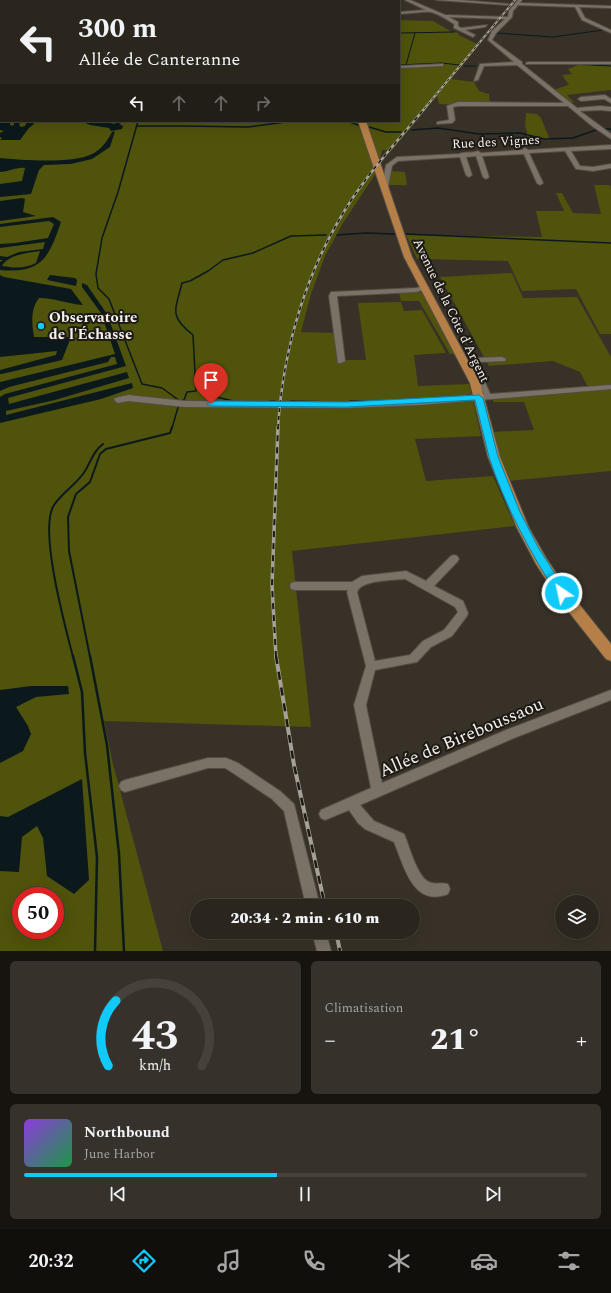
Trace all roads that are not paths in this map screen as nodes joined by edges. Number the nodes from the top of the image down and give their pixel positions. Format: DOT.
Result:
graph roads {
  1 [pos="407,0"];
  2 [pos="438,0"];
  3 [pos="506,2"];
  4 [pos="518,2"];
  5 [pos="576,5"];
  6 [pos="611,7"];
  7 [pos="504,8"];
  8 [pos="429,10"];
  9 [pos="400,15"];
  10 [pos="444,16"];
  11 [pos="508,18"];
  12 [pos="481,25"];
  13 [pos="461,30"];
  14 [pos="611,32"];
  15 [pos="474,36"];
  16 [pos="523,63"];
  17 [pos="611,64"];
  18 [pos="441,65"];
  19 [pos="400,68"];
  20 [pos="476,80"];
  21 [pos="581,99"];
  22 [pos="611,101"];
  23 [pos="569,105"];
  24 [pos="611,109"];
  25 [pos="576,110"];
  26 [pos="362,122"];
  27 [pos="439,123"];
  28 [pos="611,136"];
  29 [pos="611,147"];
  30 [pos="567,149"];
  31 [pos="525,150"];
  32 [pos="478,153"];
  33 [pos="462,154"];
  34 [pos="611,166"];
  35 [pos="384,172"];
  36 [pos="469,175"];
  37 [pos="486,177"];
  38 [pos="540,183"];
  39 [pos="425,288"];
  40 [pos="502,359"];
  41 [pos="341,361"];
  42 [pos="470,366"];
  43 [pos="611,387"];
  44 [pos="483,395"];
  45 [pos="118,400"];
  46 [pos="454,559"];
  47 [pos="295,586"];
  48 [pos="354,586"];
  49 [pos="428,586"];
  50 [pos="611,655"];
  51 [pos="371,666"];
  52 [pos="611,695"];
  53 [pos="125,786"];
  54 [pos="378,791"];
  55 [pos="351,802"];
  56 [pos="325,814"];
  57 [pos="442,889"];
  58 [pos="311,899"];
  59 [pos="321,939"];
  60 [pos="324,951"];
  1 -- 8 [label="street"];
  2 -- 3 [label="street"];
  3 -- 7 [label="street"];
  4 -- 5 [label="street"];
  4 -- 11 [label="street"];
  5 -- 6 [label="street"];
  5 -- 14 [label="street"];
  8 -- 9 [label="street"];
  8 -- 10 [label="street"];
  10 -- 11 [label="street"];
  10 -- 13 [label="street"];
  11 -- 16 [label="street"];
  12 -- 13 [label="street"];
  13 -- 15 [label="street"];
  16 -- 17 [label="street"];
  16 -- 20 [label="street"];
  16 -- 23 [label="street"];
  18 -- 19 [label="street"];
  21 -- 22 [label="street"];
  23 -- 25 [label="street"];
  23 -- 27 [label="street"];
  24 -- 25 [label="street"];
  25 -- 28 [label="street"];
  26 -- 35 [label="main road, Avenue de la Côte d'Argent"];
  29 -- 30 [label="street, Rue des Vignes"];
  30 -- 31 [label="street, Rue des Vignes"];
  30 -- 34 [label="street"];
  31 -- 32 [label="street, Rue des Vignes"];
  31 -- 38 [label="street"];
  32 -- 33 [label="street, Rue des Vignes"];
  32 -- 37 [label="street"];
  33 -- 35 [label="street, Rue des Vignes"];
  33 -- 36 [label="street"];
  35 -- 39 [label="main road, Avenue de la Côte d'Argent"];
  39 -- 41 [label="street"];
  39 -- 42 [label="main road, Avenue de la Côte d'Argent"];
  40 -- 42 [label="street"];
  42 -- 44 [label="main road, Avenue de la Côte d'Argent"];
  43 -- 44 [label="street"];
  44 -- 45 [label="street"];
  44 -- 50 [label="main road, Avenue de la Côte d'Argent"];
  46 -- 49 [label="street"];
  47 -- 48 [label="street"];
  48 -- 49 [label="street"];
  48 -- 51 [label="street"];
  49 -- 51 [label="street"];
  51 -- 54 [label="street"];
  52 -- 54 [label="street, Allée de Bireboussaou"];
  53 -- 58 [label="street"];
  54 -- 55 [label="street, Allée de Bireboussaou"];
  55 -- 56 [label="street, Allée de Bireboussaou"];
  55 -- 57 [label="street"];
  59 -- 60 [label="street"];
}
